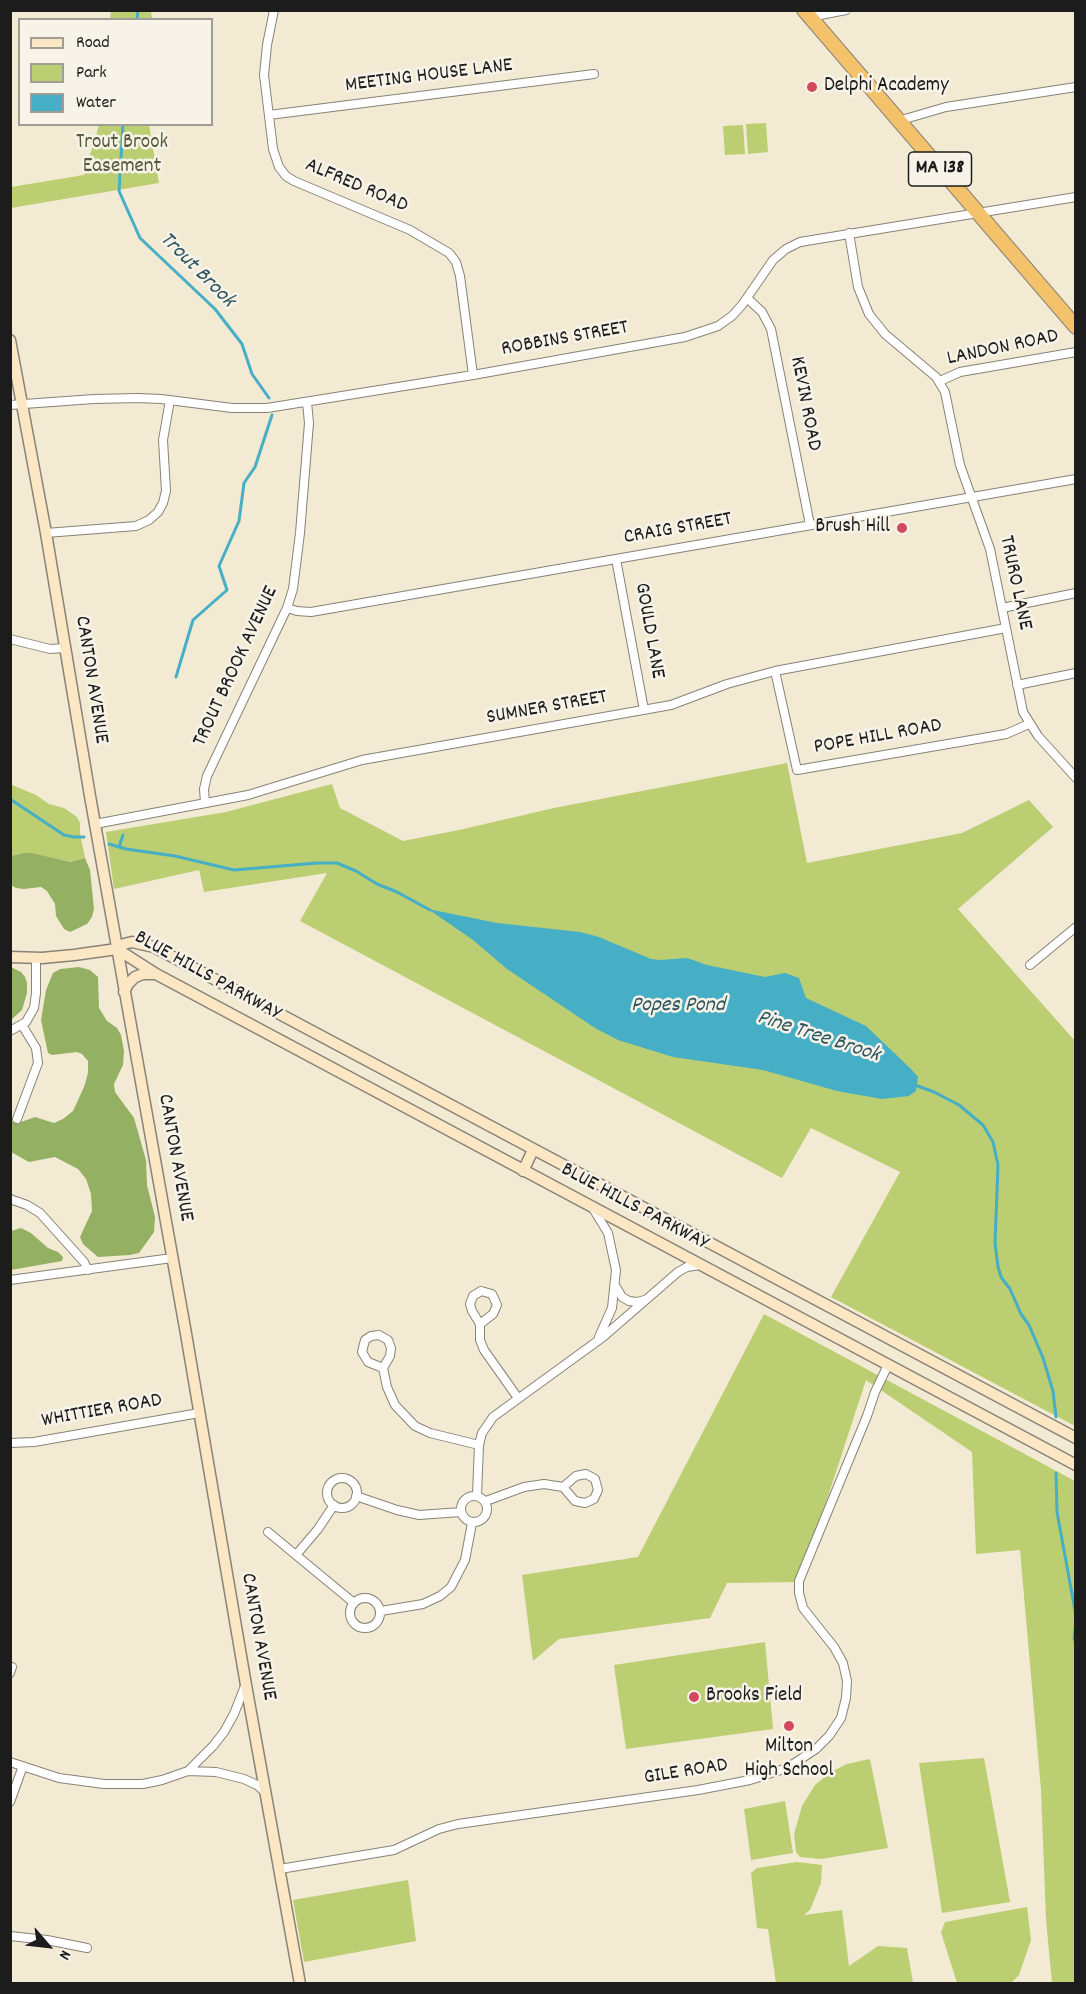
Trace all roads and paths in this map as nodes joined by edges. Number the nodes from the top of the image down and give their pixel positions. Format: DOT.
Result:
graph roads {
  1 [pos="274,10"];
  2 [pos="846,10"];
  3 [pos="807,14"];
  4 [pos="594,74"];
  5 [pos="1076,87"];
  6 [pos="269,115"];
  7 [pos="898,121"];
  8 [pos="1076,196"];
  9 [pos="976,212"];
  10 [pos="849,233"];
  11 [pos="747,298"];
  12 [pos="1076,327"];
  13 [pos="10,339"];
  14 [pos="1076,351"];
  15 [pos="473,375"];
  16 [pos="940,381"];
  17 [pos="170,400"];
  18 [pos="307,402"];
  19 [pos="16,405"];
  20 [pos="1076,479"];
  21 [pos="972,498"];
  22 [pos="810,525"];
  23 [pos="46,533"];
  24 [pos="616,559"];
  25 [pos="1076,593"];
  26 [pos="287,608"];
  27 [pos="1002,608"];
  28 [pos="1006,628"];
  29 [pos="10,639"];
  30 [pos="65,648"];
  31 [pos="775,671"];
  32 [pos="1076,673"];
  33 [pos="1017,685"];
  34 [pos="644,710"];
  35 [pos="1029,724"];
  36 [pos="1074,775"];
  37 [pos="206,803"];
  38 [pos="95,824"];
  39 [pos="1076,927"];
  40 [pos="117,949"];
  41 [pos="161,951"];
  42 [pos="10,957"];
  43 [pos="36,958"];
  44 [pos="1030,964"];
  45 [pos="156,974"];
  46 [pos="124,992"];
  47 [pos="22,1025"];
  48 [pos="10,1031"];
  49 [pos="17,1119"];
  50 [pos="533,1150"];
  51 [pos="523,1171"];
  52 [pos="10,1198"];
  53 [pos="592,1208"];
  54 [pos="172,1258"];
  55 [pos="699,1265"];
  56 [pos="88,1270"];
  57 [pos="10,1280"];
  58 [pos="615,1285"];
  59 [pos="645,1300"];
  60 [pos="480,1324"];
  61 [pos="595,1343"];
  62 [pos="888,1365"];
  63 [pos="383,1368"];
  64 [pos="518,1398"];
  65 [pos="199,1413"];
  66 [pos="1076,1438"];
  67 [pos="10,1443"];
  68 [pos="479,1445"];
  69 [pos="1076,1465"];
  70 [pos="563,1487"];
  71 [pos="477,1495"];
  72 [pos="356,1496"];
  73 [pos="486,1501"];
  74 [pos="334,1505"];
  75 [pos="461,1512"];
  76 [pos="472,1522"];
  77 [pos="268,1532"];
  78 [pos="296,1555"];
  79 [pos="354,1603"];
  80 [pos="381,1611"];
  81 [pos="246,1685"];
  82 [pos="10,1762"];
  83 [pos="23,1766"];
  84 [pos="188,1771"];
  85 [pos="265,1792"];
  86 [pos="10,1802"];
  87 [pos="280,1869"];
  88 [pos="10,1936"];
  89 [pos="87,1948"];
  90 [pos="300,1983"];
  1 -- 6 [label="street, ALFRED ROAD"];
  2 -- 3 [label="street"];
  3 -- 7 [label="highway, MA 138"];
  4 -- 6 [label="street, MEETING HOUSE LANE"];
  5 -- 7 [label="street"];
  6 -- 15 [label="street, ALFRED ROAD"];
  7 -- 9 [label="highway, MA 138"];
  8 -- 9 [label="street, ROBBINS STREET"];
  9 -- 10 [label="street, ROBBINS STREET"];
  9 -- 12 [label="highway, MA 138"];
  10 -- 11 [label="street, ROBBINS STREET"];
  10 -- 16 [label="street, LANDON ROAD"];
  11 -- 15 [label="street, ROBBINS STREET"];
  11 -- 22 [label="street, KEVIN ROAD"];
  13 -- 19 [label="main road, CANTON AVENUE"];
  14 -- 16 [label="street, LANDON ROAD"];
  15 -- 18 [label="street, ROBBINS STREET"];
  16 -- 21 [label="street, TRURO LANE"];
  17 -- 18 [label="street, ROBBINS STREET"];
  17 -- 19 [label="street, ROBBINS STREET"];
  17 -- 23 [label="street"];
  18 -- 26 [label="street, TROUT BROOK AVENUE"];
  19 -- 23 [label="main road, CANTON AVENUE"];
  20 -- 21 [label="street, CRAIG STREET"];
  21 -- 22 [label="street, CRAIG STREET"];
  21 -- 27 [label="street, TRURO LANE"];
  22 -- 24 [label="street, CRAIG STREET"];
  23 -- 30 [label="main road, CANTON AVENUE"];
  24 -- 26 [label="street, CRAIG STREET"];
  24 -- 34 [label="street, GOULD LANE"];
  25 -- 27 [label="street"];
  26 -- 37 [label="street, TROUT BROOK AVENUE"];
  27 -- 28 [label="street, TRURO LANE"];
  28 -- 31 [label="street, SUMNER STREET"];
  28 -- 33 [label="street, TRURO LANE"];
  29 -- 30 [label="street"];
  30 -- 38 [label="main road, CANTON AVENUE"];
  31 -- 34 [label="street, SUMNER STREET"];
  31 -- 35 [label="street, POPE HILL ROAD"];
  32 -- 33 [label="street"];
  33 -- 35 [label="street, TRURO LANE"];
  34 -- 37 [label="street, SUMNER STREET"];
  35 -- 36 [label="street, TRURO LANE"];
  37 -- 38 [label="street, SUMNER STREET"];
  38 -- 40 [label="main road, CANTON AVENUE"];
  39 -- 44 [label="street"];
  40 -- 41 [label="main road, BLUE HILLS PARKWAY"];
  40 -- 43 [label="main road"];
  40 -- 45 [label="main road, BLUE HILLS PARKWAY"];
  40 -- 46 [label="main road, CANTON AVENUE"];
  41 -- 45 [label="main road"];
  41 -- 50 [label="main road, BLUE HILLS PARKWAY"];
  42 -- 43 [label="main road"];
  43 -- 47 [label="street"];
  45 -- 46 [label="main road"];
  45 -- 51 [label="main road, BLUE HILLS PARKWAY"];
  46 -- 54 [label="main road, CANTON AVENUE"];
  47 -- 48 [label="street"];
  47 -- 49 [label="street"];
  50 -- 51 [label="main road"];
  50 -- 66 [label="main road, BLUE HILLS PARKWAY"];
  51 -- 53 [label="main road, BLUE HILLS PARKWAY"];
  52 -- 56 [label="street"];
  53 -- 55 [label="main road, BLUE HILLS PARKWAY"];
  53 -- 58 [label="street"];
  54 -- 56 [label="street"];
  54 -- 65 [label="main road, CANTON AVENUE"];
  55 -- 59 [label="street"];
  55 -- 62 [label="main road, BLUE HILLS PARKWAY"];
  56 -- 57 [label="street"];
  58 -- 59 [label="street"];
  58 -- 61 [label="street"];
  59 -- 61 [label="street"];
  60 -- 64 [label="street"];
  61 -- 64 [label="street"];
  62 -- 69 [label="main road, BLUE HILLS PARKWAY"];
  62 -- 87 [label="street, GILE ROAD"];
  63 -- 63 [label="street"];
  63 -- 68 [label="street"];
  64 -- 68 [label="street"];
  65 -- 67 [label="street, WHITTIER ROAD"];
  65 -- 81 [label="main road, CANTON AVENUE"];
  68 -- 71 [label="street"];
  70 -- 70 [label="street"];
  70 -- 73 [label="street"];
  71 -- 73 [label="street"];
  71 -- 75 [label="street"];
  72 -- 74 [label="street"];
  72 -- 74 [label="street"];
  72 -- 75 [label="street"];
  73 -- 76 [label="street"];
  74 -- 78 [label="street"];
  75 -- 76 [label="street"];
  76 -- 80 [label="street"];
  77 -- 78 [label="street"];
  78 -- 79 [label="street"];
  79 -- 80 [label="street"];
  79 -- 80 [label="street"];
  81 -- 84 [label="street"];
  81 -- 85 [label="main road, CANTON AVENUE"];
  82 -- 83 [label="street"];
  83 -- 84 [label="street"];
  83 -- 86 [label="street"];
  84 -- 85 [label="street"];
  85 -- 87 [label="main road, CANTON AVENUE"];
  87 -- 90 [label="main road, CANTON AVENUE"];
  88 -- 89 [label="street"];
}
